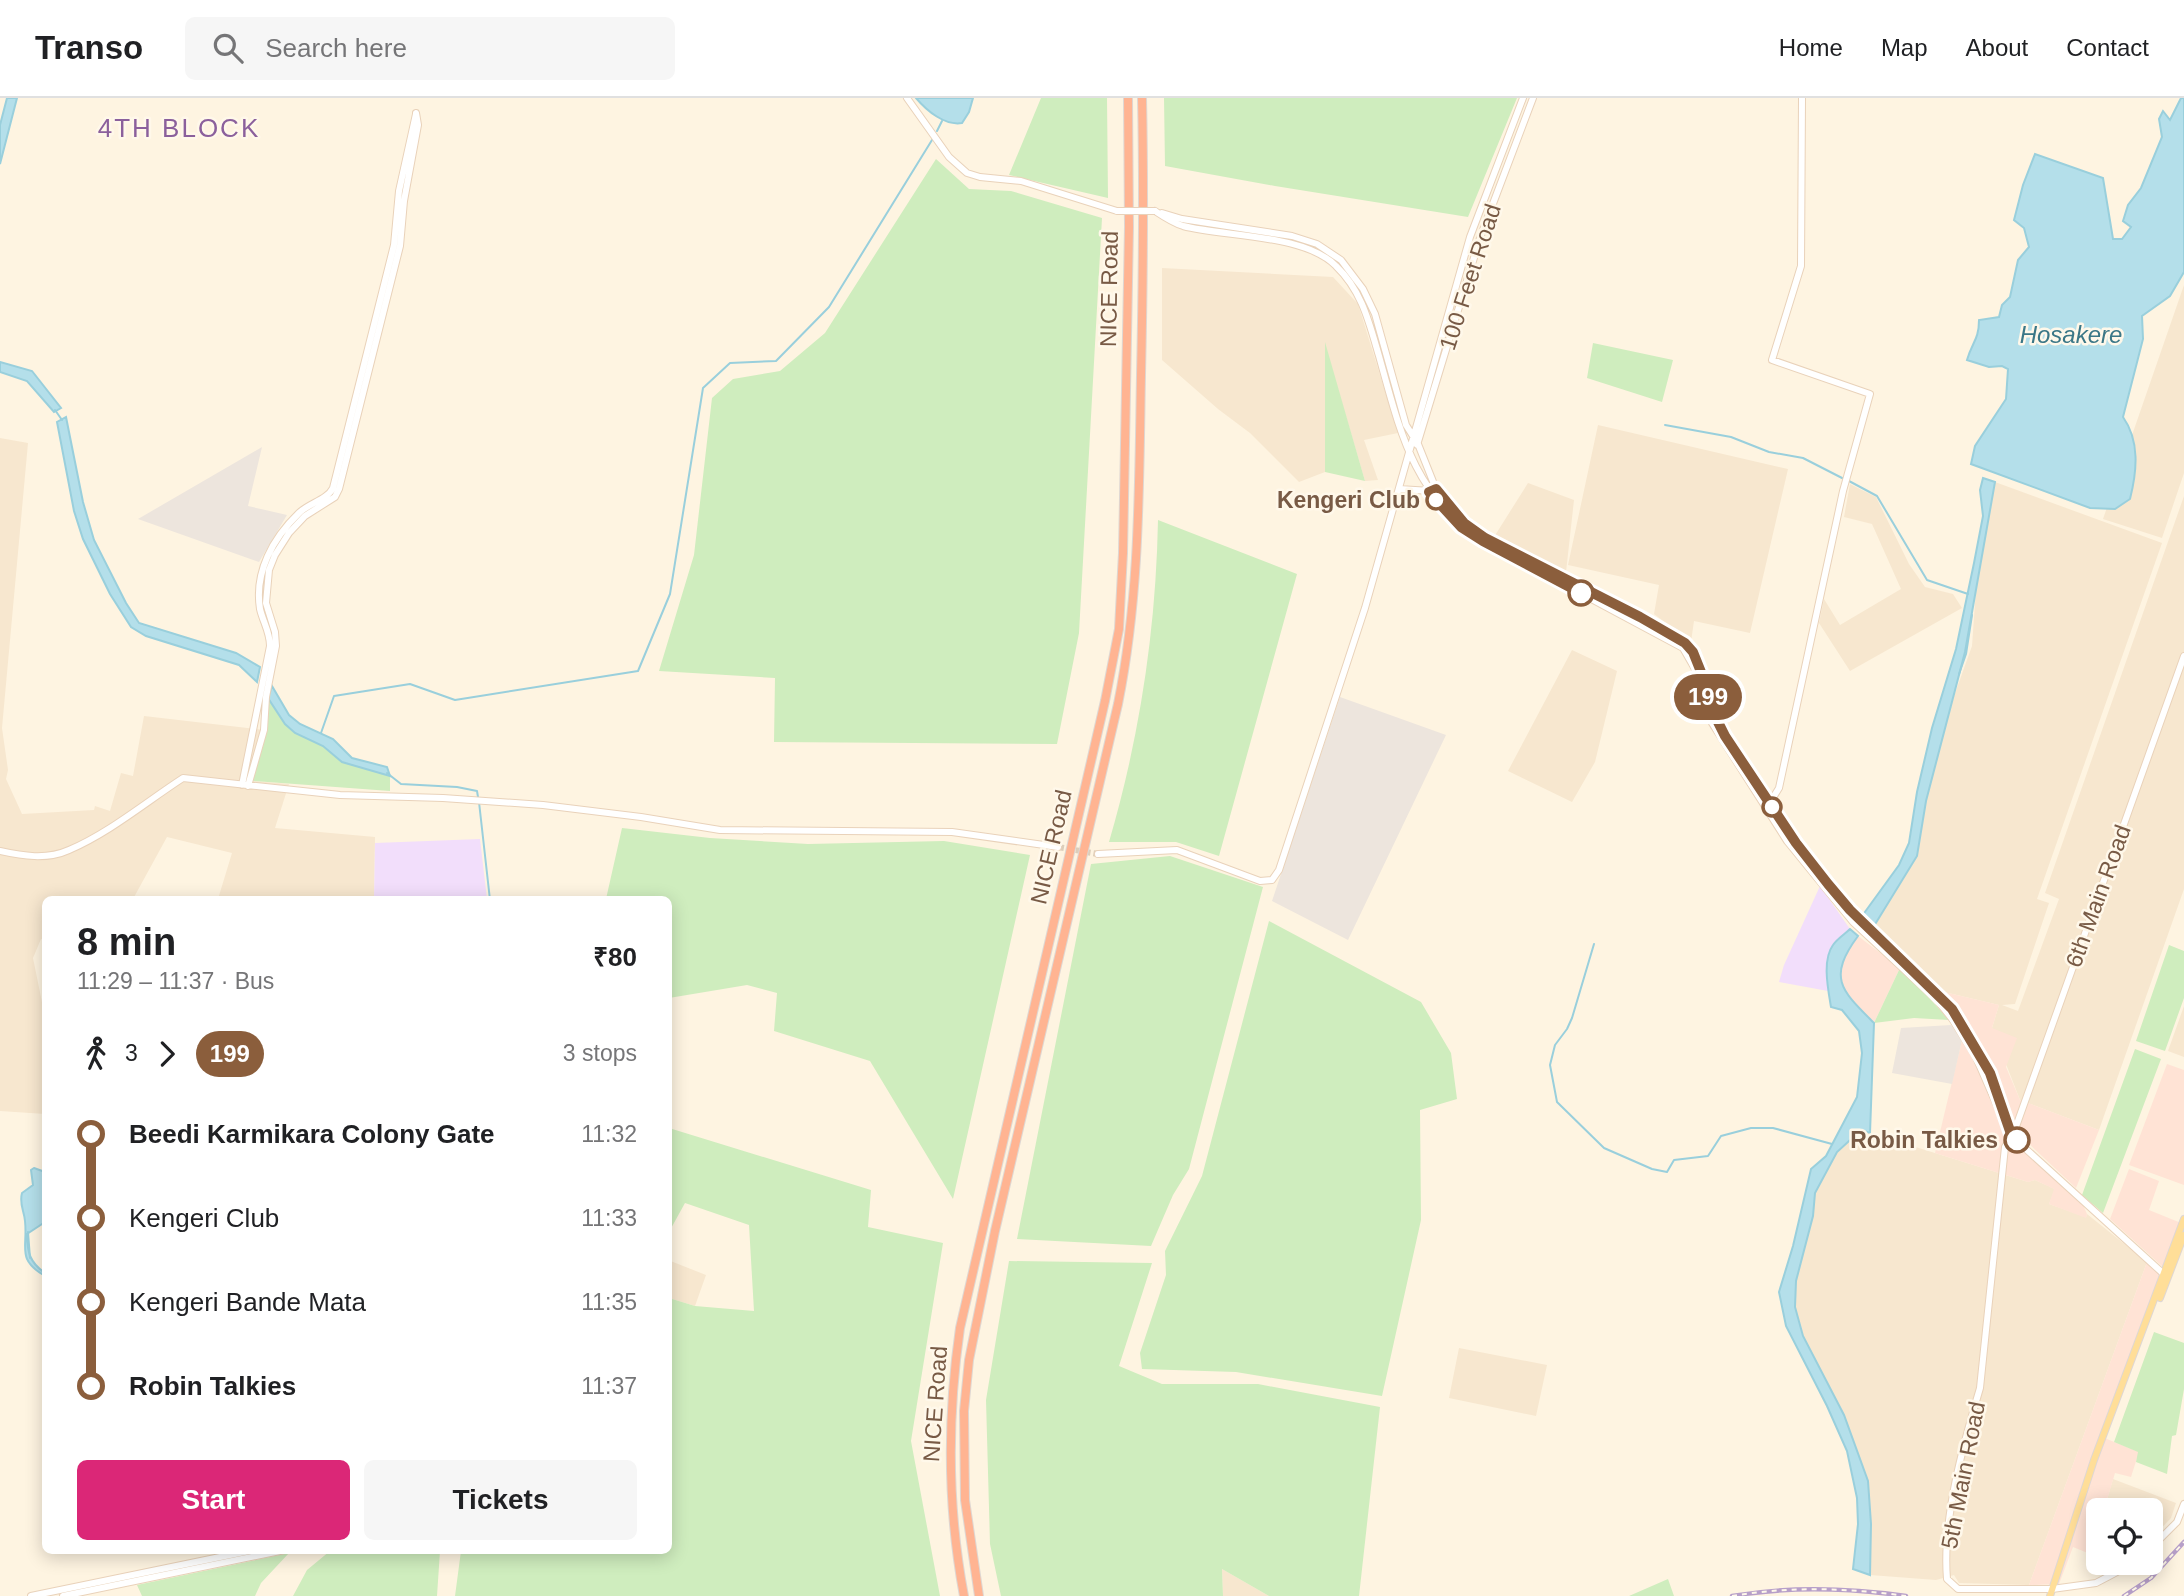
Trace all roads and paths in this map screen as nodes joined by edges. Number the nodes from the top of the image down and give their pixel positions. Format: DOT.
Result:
graph roads {
  1 [pos="907,98"];
  2 [pos="1128,98"];
  3 [pos="1142,98"];
  4 [pos="1523,98"];
  5 [pos="1533,98"];
  6 [pos="1802,98"];
  7 [pos="1155,211"];
  8 [pos="1416,441"];
  9 [pos="1412,455"];
  10 [pos="1399,489"];
  11 [pos="1433,491"];
  12 [pos="2184,656"];
  13 [pos="269,667"];
  14 [pos="245,785"];
  15 [pos="1769,804"];
  16 [pos="1058,846"];
  17 [pos="0,851"];
  18 [pos="1098,854"];
  19 [pos="1856,920"];
  20 [pos="2012,1133"];
  21 [pos="2184,1219"];
  22 [pos="2184,1235"];
  23 [pos="2166,1276"];
  24 [pos="1980,1388"];
  25 [pos="2184,1504"];
  26 [pos="2163,1536"];
  27 [pos="235,1554"];
  28 [pos="266,1554"];
  29 [pos="2111,1575"];
  30 [pos="2051,1592"];
  31 [pos="32,1596"];
  32 [pos="63,1596"];
  33 [pos="964,1596"];
  34 [pos="979,1596"];
  1 -- 7 [label="street, bridge"];
  2 -- 33 [label="highway, NICE Road"];
  3 -- 34 [label="highway, NICE Road"];
  4 -- 8 [label="street, 100 Feet Road"];
  5 -- 8 [label="street, 100 Feet Road"];
  6 -- 15 [label="street"];
  7 -- 8 [label="street"];
  7 -- 9 [label="street"];
  8 -- 9 [label="street, 100 Feet Road"];
  8 -- 11 [label="street"];
  9 -- 10 [label="street, 100 Feet Road"];
  9 -- 11 [label="street"];
  10 -- 11 [label="street"];
  10 -- 18 [label="street, 100 Feet Road"];
  11 -- 15 [label="street"];
  11 -- 19 [label="street"];
  12 -- 20 [label="street, 6th Main Road"];
  13 -- 13 [label="street"];
  13 -- 14 [label="street"];
  14 -- 16 [label="street"];
  14 -- 17 [label="street"];
  15 -- 19 [label="street"];
  19 -- 20 [label="street"];
  20 -- 23 [label="street"];
  20 -- 24 [label="street, 6th Main Road"];
  21 -- 23 [label="main road"];
  22 -- 23 [label="main road"];
  23 -- 30 [label="main road"];
  24 -- 30 [label="street, 5th Main Road"];
  25 -- 26 [label="street"];
  27 -- 31 [label="street"];
  28 -- 32 [label="street"];
  29 -- 30 [label="street, 5th Main Road"];
}
